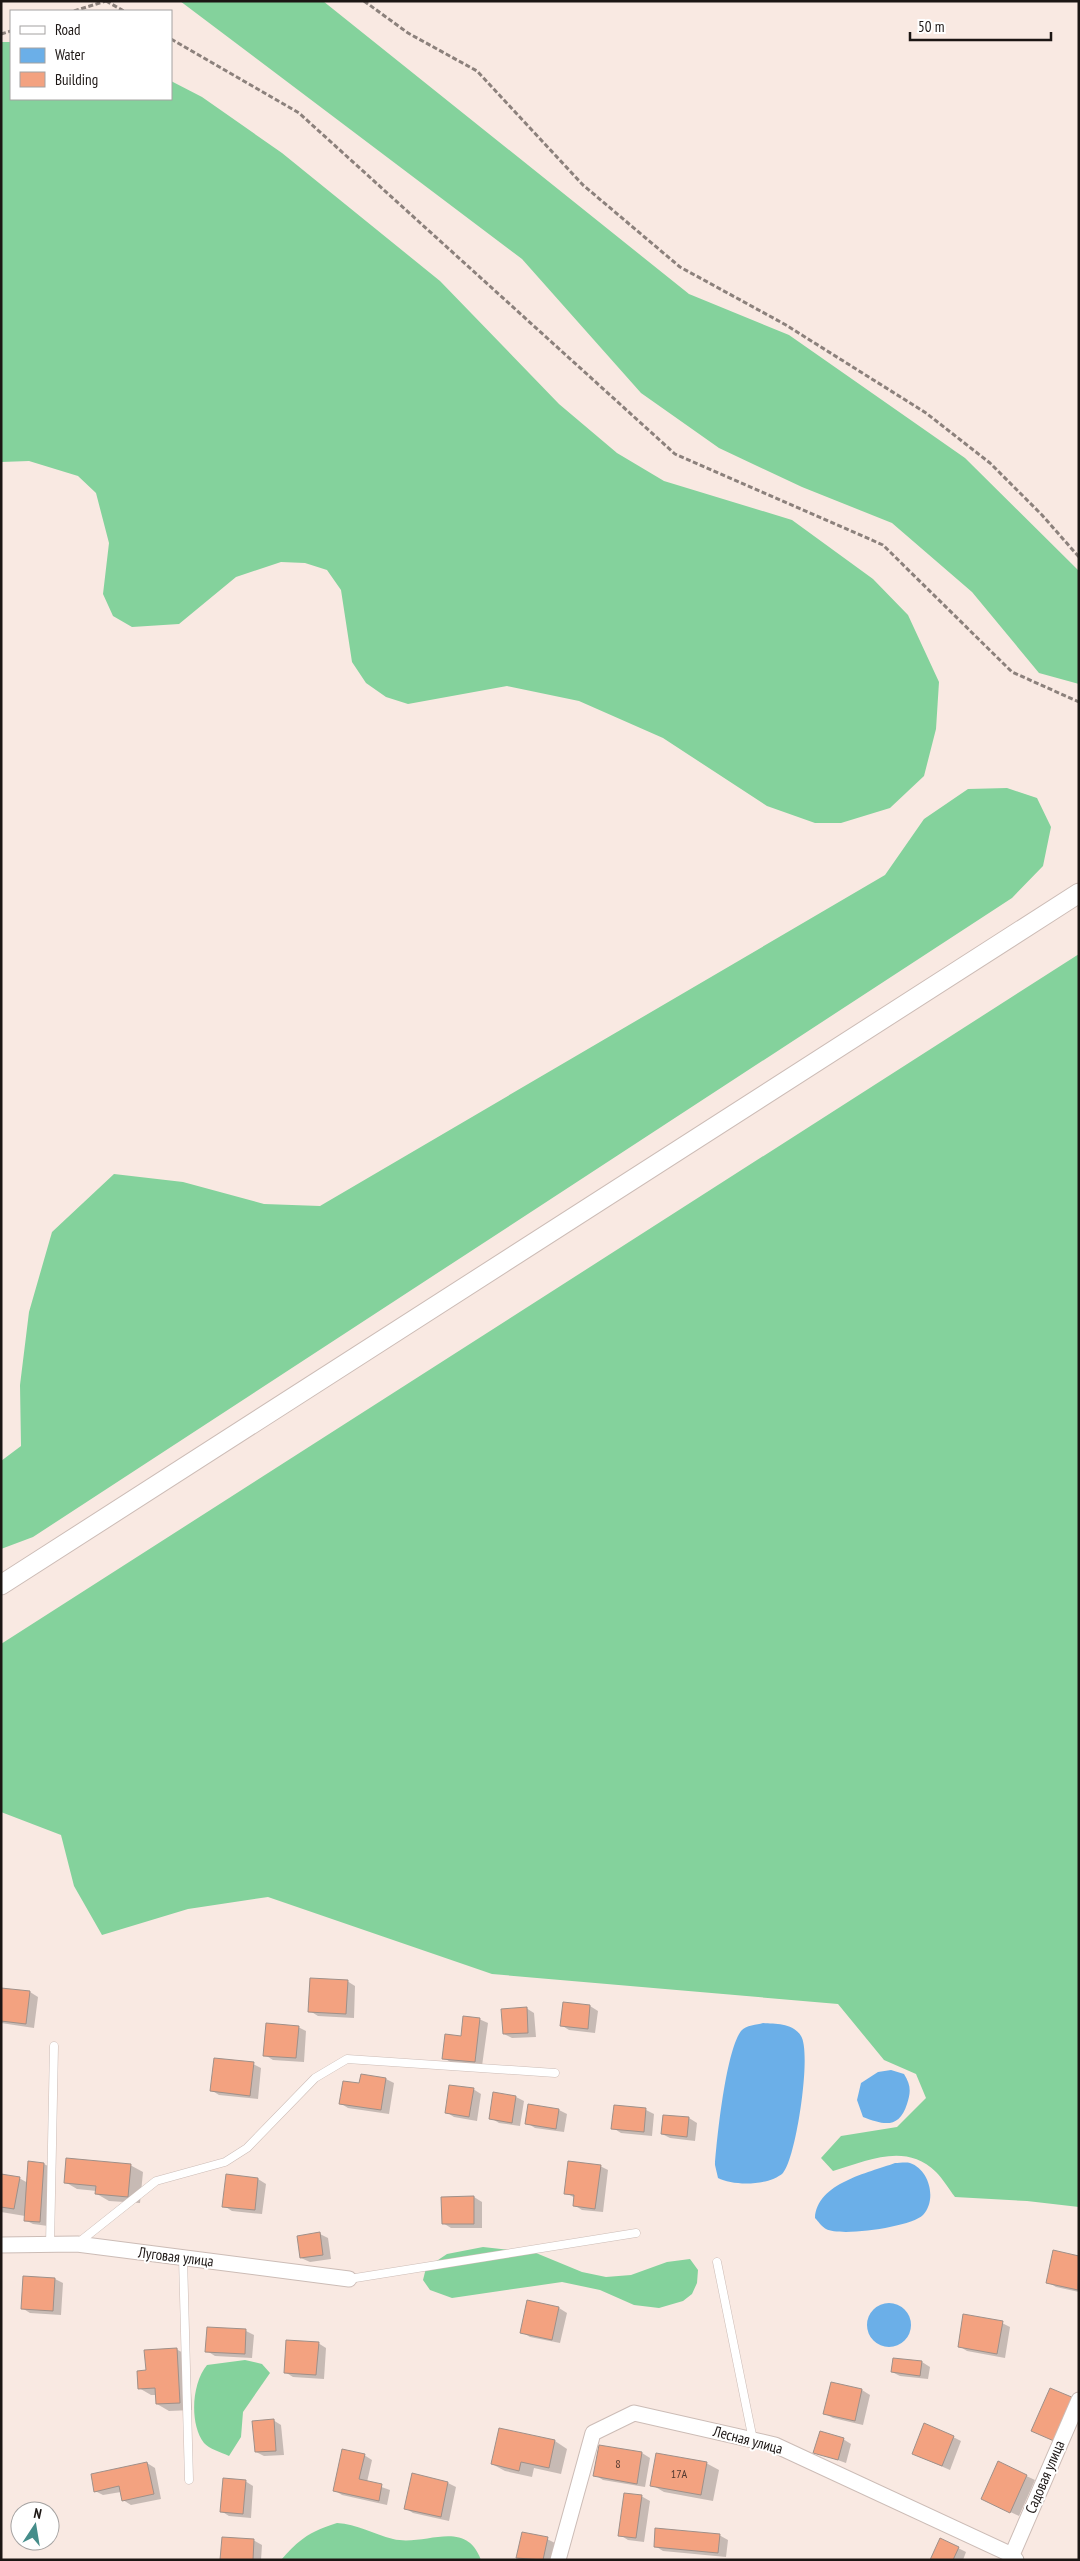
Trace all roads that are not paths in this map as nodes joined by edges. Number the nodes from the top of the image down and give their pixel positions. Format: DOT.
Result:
graph roads {
  1 [pos="1079,893"];
  2 [pos="1,1585"];
  3 [pos="54,2046"];
  4 [pos="555,2072"];
  5 [pos="636,2233"];
  6 [pos="50,2244"];
  7 [pos="77,2244"];
  8 [pos="1,2245"];
  9 [pos="183,2258"];
  10 [pos="718,2262"];
  11 [pos="349,2279"];
  12 [pos="1079,2400"];
  13 [pos="753,2440"];
  14 [pos="189,2480"];
  15 [pos="1014,2557"];
  16 [pos="558,2560"];
  1 -- 2 [label="street"];
  3 -- 6 [label="lane"];
  4 -- 7 [label="lane"];
  5 -- 11 [label="lane"];
  6 -- 7 [label="street, Луговая улица"];
  6 -- 8 [label="street, Луговая улица"];
  7 -- 9 [label="street, Луговая улица"];
  9 -- 11 [label="street, Луговая улица"];
  9 -- 14 [label="lane"];
  10 -- 13 [label="lane"];
  12 -- 15 [label="street, Садовая улица"];
  13 -- 15 [label="street, Лесная улица"];
  13 -- 16 [label="street, Лесная улица"];
}
